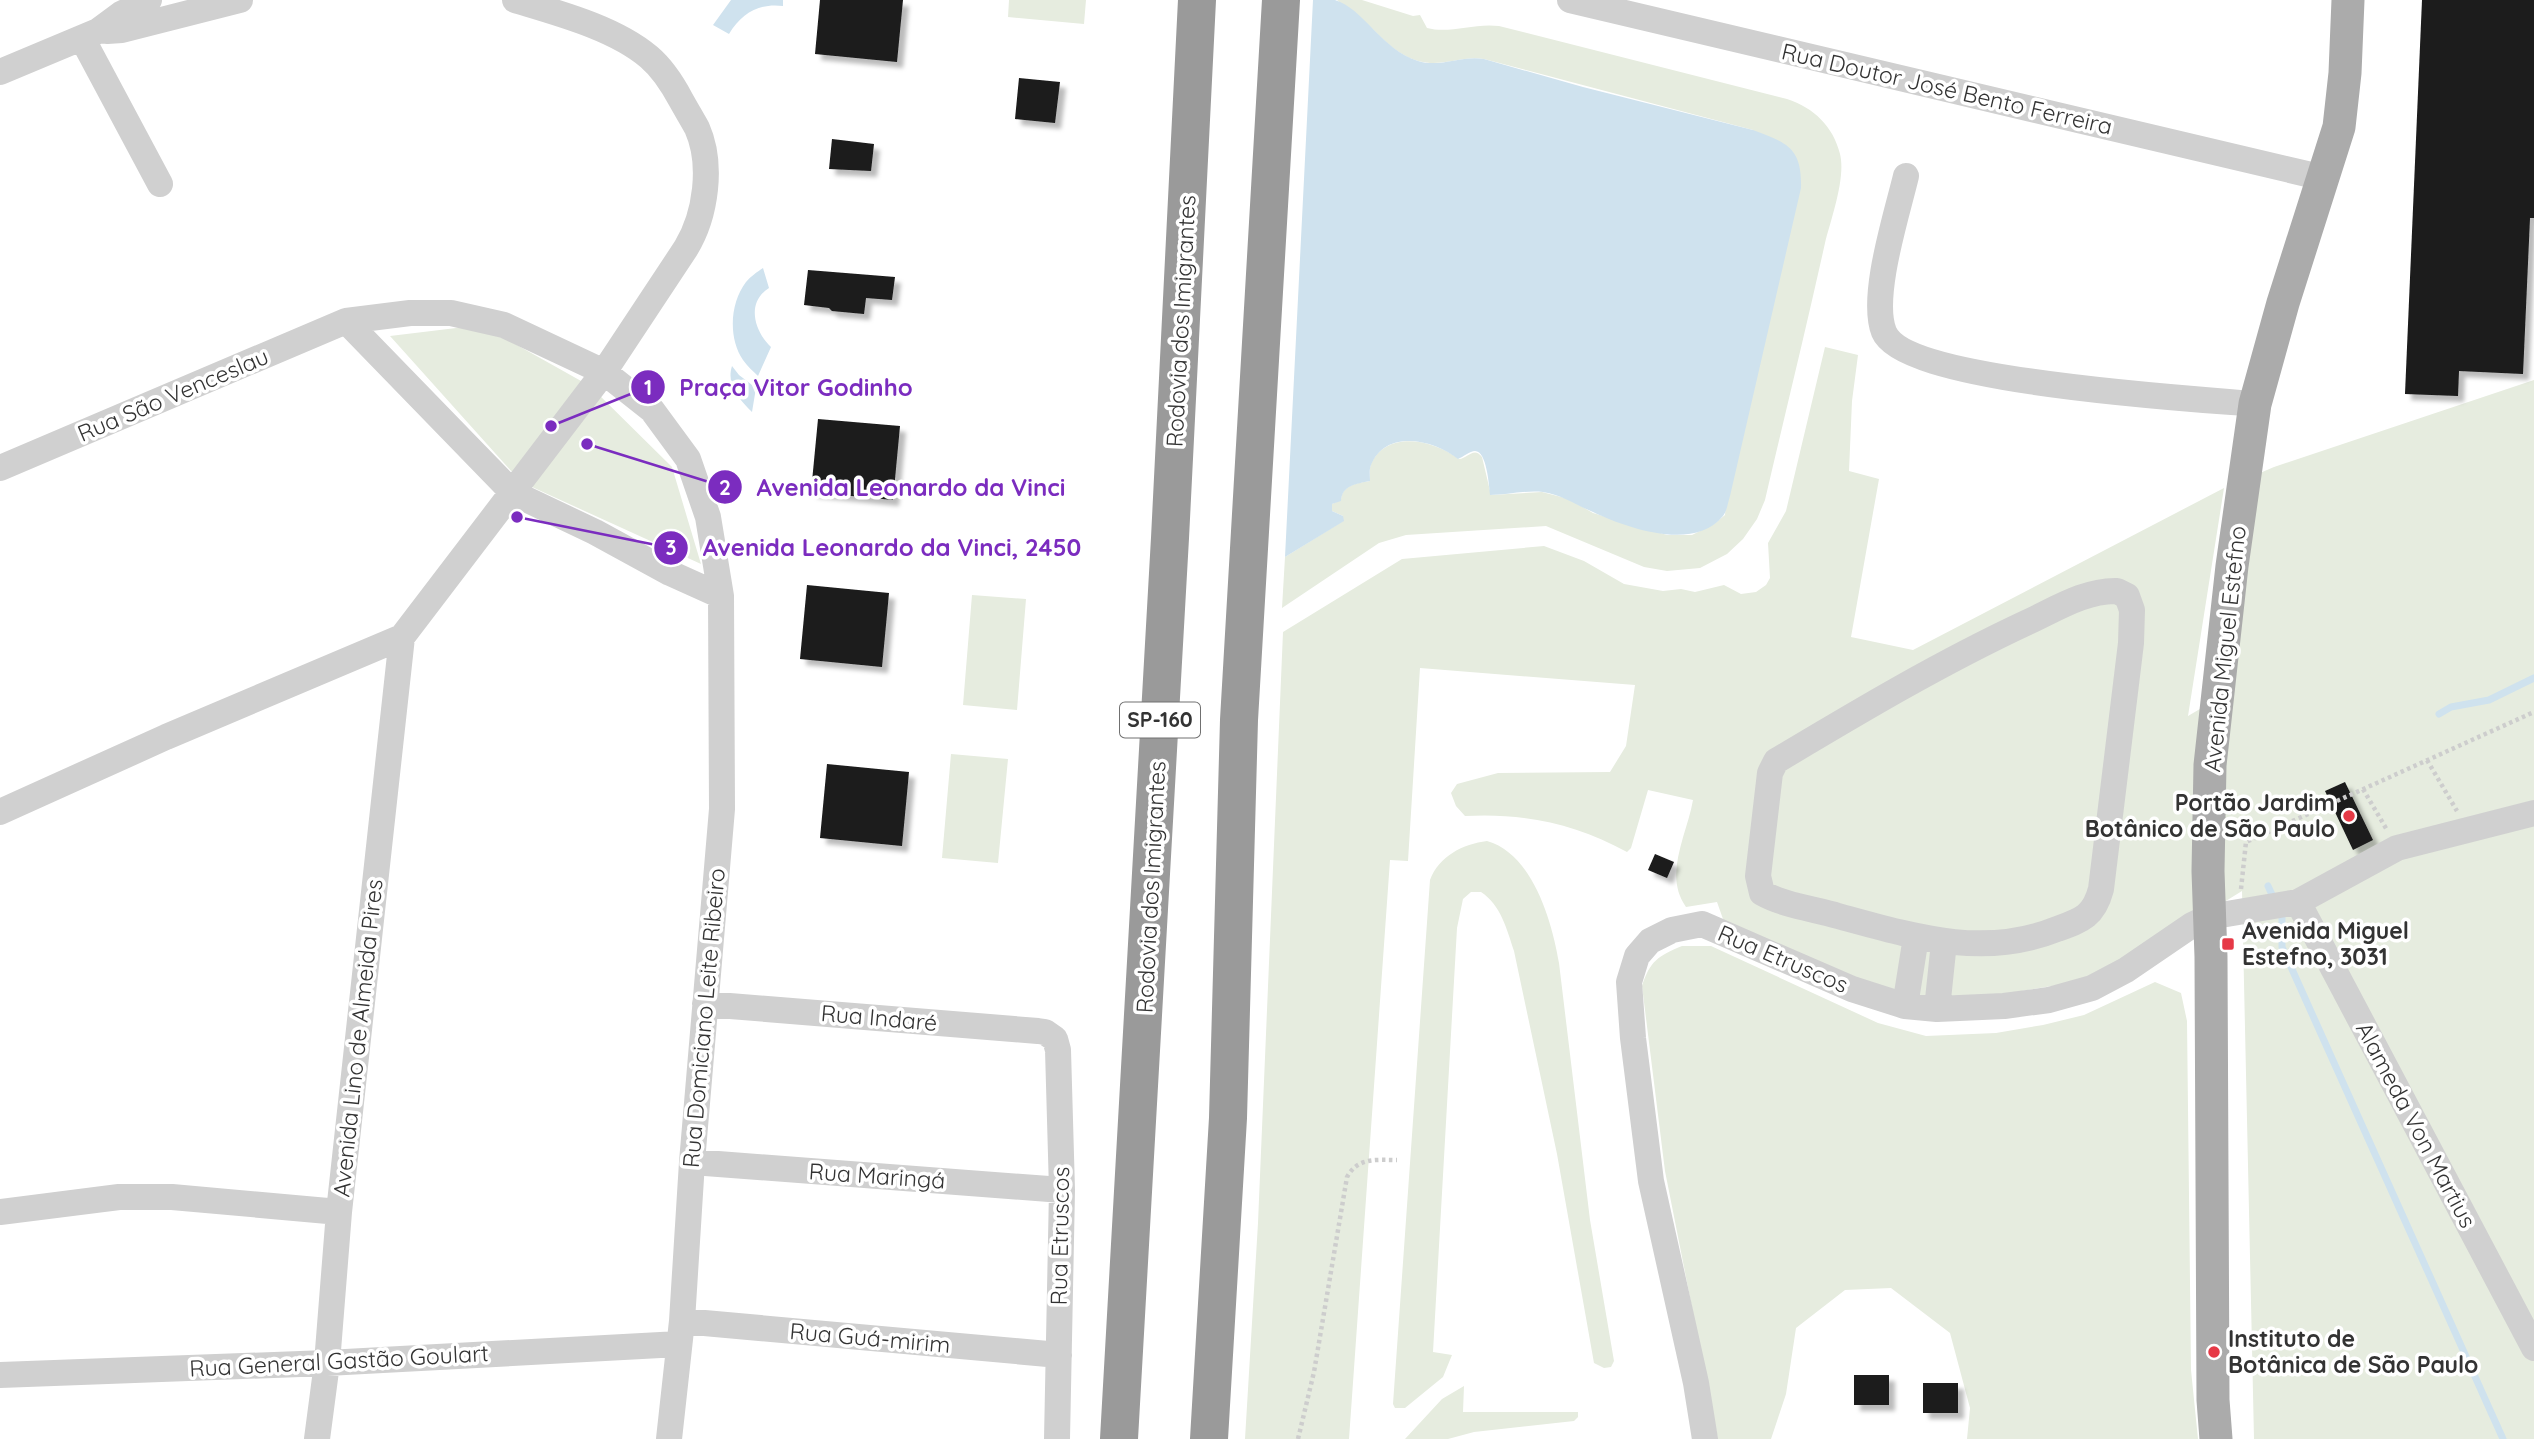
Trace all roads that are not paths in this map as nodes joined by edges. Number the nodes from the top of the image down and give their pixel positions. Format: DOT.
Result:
graph roads {
  1 [pos="149,0"];
  2 [pos="240,0"];
  3 [pos="515,0"];
  4 [pos="1196,0"];
  5 [pos="1281,0"];
  6 [pos="1570,0"];
  7 [pos="2347,0"];
  8 [pos="90,35"];
  9 [pos="0,72"];
  10 [pos="1906,176"];
  11 [pos="2324,178"];
  12 [pos="160,184"];
  13 [pos="346,321"];
  14 [pos="604,372"];
  15 [pos="2255,404"];
  16 [pos="0,468"];
  17 [pos="513,493"];
  18 [pos="721,596"];
  19 [pos="402,637"];
  20 [pos="0,812"];
  21 [pos="2534,813"];
  22 [pos="2284,905"];
  23 [pos="2223,915"];
  24 [pos="1916,937"];
  25 [pos="1944,943"];
  26 [pos="705,1004"];
  27 [pos="1905,1006"];
  28 [pos="1937,1009"];
  29 [pos="1051,1035"];
  30 [pos="692,1162"];
  31 [pos="1062,1190"];
  32 [pos="0,1212"];
  33 [pos="339,1212"];
  34 [pos="680,1332"];
  35 [pos="2534,1348"];
  36 [pos="1059,1355"];
  37 [pos="327,1363"];
  38 [pos="0,1375"];
  39 [pos="317,1439"];
  40 [pos="669,1439"];
  41 [pos="1057,1439"];
  42 [pos="1119,1439"];
  43 [pos="1209,1439"];
  44 [pos="1705,1439"];
  45 [pos="2216,1439"];
  1 -- 8 [label="street"];
  2 -- 8 [label="street"];
  3 -- 14 [label="street"];
  4 -- 42 [label="highway, Rodovia dos Imigrantes / SP-160"];
  5 -- 43 [label="highway"];
  6 -- 11 [label="street, Rua Doutor José Bento Ferreira"];
  7 -- 11 [label="main road, Avenida Miguel Estefno"];
  8 -- 9 [label="street"];
  8 -- 12 [label="street"];
  10 -- 15 [label="street"];
  11 -- 15 [label="main road, Avenida Miguel Estefno"];
  13 -- 14 [label="street, Rua São Venceslau"];
  13 -- 16 [label="street, Rua São Venceslau"];
  13 -- 17 [label="street"];
  14 -- 17 [label="street"];
  14 -- 18 [label="street, Rua Domiciano Leite Ribeiro"];
  15 -- 23 [label="main road, Avenida Miguel Estefno"];
  17 -- 18 [label="street"];
  17 -- 19 [label="street"];
  18 -- 26 [label="street, Rua Domiciano Leite Ribeiro"];
  19 -- 20 [label="street"];
  19 -- 33 [label="street, Avenida Lino de Almeida Pires"];
  21 -- 22 [label="street, Rua Etruscos"];
  22 -- 23 [label="street, Rua Etruscos"];
  22 -- 35 [label="street, Alameda Von Martius"];
  23 -- 28 [label="street, Rua Etruscos"];
  23 -- 45 [label="main road, Avenida Miguel Estefno"];
  24 -- 25 [label="street"];
  24 -- 25 [label="street"];
  24 -- 27 [label="street"];
  25 -- 28 [label="street"];
  26 -- 29 [label="street, Rua Indaré"];
  26 -- 30 [label="street, Rua Domiciano Leite Ribeiro"];
  27 -- 28 [label="street, Rua Etruscos"];
  27 -- 44 [label="street, Rua Etruscos"];
  29 -- 31 [label="street, Rua Etruscos"];
  30 -- 31 [label="street, Rua Maringá"];
  30 -- 34 [label="street, Rua Domiciano Leite Ribeiro"];
  31 -- 36 [label="street, Rua Etruscos"];
  32 -- 33 [label="street"];
  33 -- 37 [label="street, Avenida Lino de Almeida Pires"];
  34 -- 36 [label="street, Rua Guá-mirim"];
  34 -- 37 [label="street, Rua General Gastão Goulart"];
  34 -- 40 [label="street, Rua Domiciano Leite Ribeiro"];
  36 -- 41 [label="street, Rua Etruscos"];
  37 -- 38 [label="street, Rua General Gastão Goulart"];
  37 -- 39 [label="street, Avenida Lino de Almeida Pires"];
}
